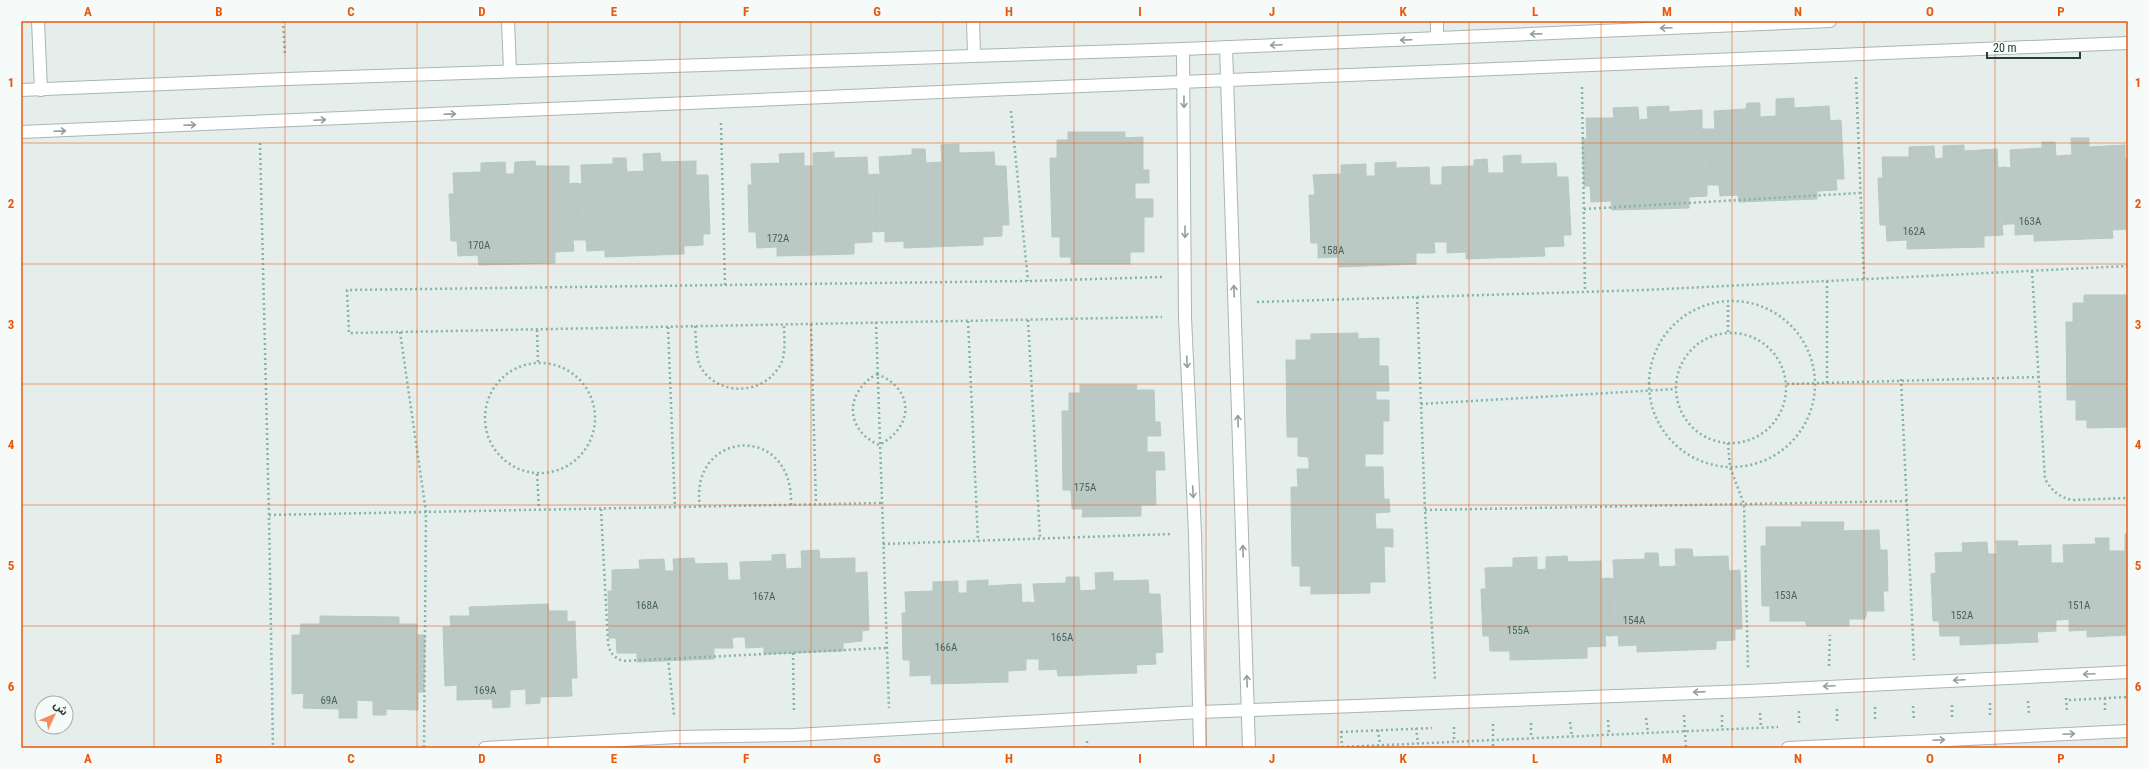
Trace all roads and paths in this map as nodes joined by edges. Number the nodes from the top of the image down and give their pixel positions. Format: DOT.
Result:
graph roads {
  1 [pos="38,21"];
  2 [pos="283,21"];
  3 [pos="508,21"];
  4 [pos="973,21"];
  5 [pos="1437,21"];
  6 [pos="1830,21"];
  7 [pos="1437,38"];
  8 [pos="2128,43"];
  9 [pos="1226,47"];
  10 [pos="1183,49"];
  11 [pos="974,55"];
  12 [pos="1855,55"];
  13 [pos="1581,66"];
  14 [pos="510,72"];
  15 [pos="286,79"];
  16 [pos="1227,81"];
  17 [pos="1184,83"];
  18 [pos="1009,89"];
  19 [pos="21,90"];
  20 [pos="42,90"];
  21 [pos="721,102"];
  22 [pos="260,122"];
  23 [pos="21,132"];
  24 [pos="1860,194"];
  25 [pos="1584,209"];
  26 [pos="2128,266"];
  27 [pos="2032,271"];
  28 [pos="1185,276"];
  29 [pos="1864,279"];
  30 [pos="1827,280"];
  31 [pos="1028,281"];
  32 [pos="725,285"];
  33 [pos="1585,292"];
  34 [pos="1417,297"];
  35 [pos="1728,302"];
  36 [pos="1234,303"];
  37 [pos="1185,317"];
  38 [pos="1028,320"];
  39 [pos="968,321"];
  40 [pos="876,322"];
  41 [pos="784,324"];
  42 [pos="811,324"];
  43 [pos="668,326"];
  44 [pos="695,326"];
  45 [pos="537,330"];
  46 [pos="400,332"];
  47 [pos="1728,332"];
  48 [pos="538,362"];
  49 [pos="877,374"];
  50 [pos="2038,376"];
  51 [pos="1901,379"];
  52 [pos="1815,383"];
  53 [pos="1827,383"];
  54 [pos="1787,384"];
  55 [pos="1676,389"];
  56 [pos="1650,391"];
  57 [pos="1421,404"];
  58 [pos="1728,443"];
  59 [pos="879,445"];
  60 [pos="1730,467"];
  61 [pos="537,474"];
  62 [pos="2128,498"];
  63 [pos="1907,501"];
  64 [pos="882,503"];
  65 [pos="816,504"];
  66 [pos="1744,504"];
  67 [pos="791,505"];
  68 [pos="675,507"];
  69 [pos="700,507"];
  70 [pos="539,509"];
  71 [pos="600,509"];
  72 [pos="1426,510"];
  73 [pos="426,512"];
  74 [pos="270,515"];
  75 [pos="1195,534"];
  76 [pos="1040,538"];
  77 [pos="978,541"];
  78 [pos="883,544"];
  79 [pos="1830,635"];
  80 [pos="886,648"];
  81 [pos="793,652"];
  82 [pos="668,658"];
  83 [pos="2128,672"];
  84 [pos="2066,676"];
  85 [pos="1915,682"];
  86 [pos="1875,684"];
  87 [pos="1828,686"];
  88 [pos="1748,691"];
  89 [pos="1683,693"];
  90 [pos="2105,698"];
  91 [pos="2028,701"];
  92 [pos="1436,702"];
  93 [pos="1990,703"];
  94 [pos="1952,705"];
  95 [pos="1913,706"];
  96 [pos="1248,710"];
  97 [pos="1837,710"];
  98 [pos="1200,712"];
  99 [pos="1798,712"];
  100 [pos="2105,712"];
  101 [pos="2113,712"];
  102 [pos="1760,713"];
  103 [pos="2098,713"];
  104 [pos="1722,715"];
  105 [pos="2028,716"];
  106 [pos="1998,717"];
  107 [pos="1646,718"];
  108 [pos="1983,718"];
  109 [pos="1990,718"];
  110 [pos="1960,719"];
  111 [pos="1608,720"];
  112 [pos="1944,720"];
  113 [pos="1952,720"];
  114 [pos="1914,721"];
  115 [pos="1922,721"];
  116 [pos="1570,722"];
  117 [pos="1883,722"];
  118 [pos="1906,722"];
  119 [pos="1531,723"];
  120 [pos="1868,723"];
  121 [pos="1876,723"];
  122 [pos="1845,724"];
  123 [pos="1830,725"];
  124 [pos="1837,725"];
  125 [pos="1799,726"];
  126 [pos="1807,726"];
  127 [pos="1454,727"];
  128 [pos="1784,727"];
  129 [pos="1792,727"];
  130 [pos="1416,728"];
  131 [pos="1761,728"];
  132 [pos="890,730"];
  133 [pos="1378,730"];
  134 [pos="1722,730"];
  135 [pos="2128,731"];
  136 [pos="1685,732"];
  137 [pos="1648,734"];
  138 [pos="2068,734"];
  139 [pos="795,735"];
  140 [pos="1609,735"];
  141 [pos="676,737"];
  142 [pos="1572,737"];
  143 [pos="1531,738"];
  144 [pos="1454,742"];
  145 [pos="1418,744"];
  146 [pos="1876,744"];
  147 [pos="1380,745"];
  148 [pos="1912,745"];
  149 [pos="1342,747"];
  150 [pos="272,748"];
  151 [pos="424,748"];
  152 [pos="485,748"];
  153 [pos="1082,748"];
  154 [pos="1087,748"];
  155 [pos="1200,748"];
  156 [pos="1249,748"];
  157 [pos="1686,748"];
  158 [pos="1788,748"];
  1 -- 20 [label="street"];
  2 -- 15 [label="path"];
  3 -- 14 [label="street"];
  4 -- 11 [label="street"];
  5 -- 7 [label="street"];
  6 -- 7 [label="street, one-way"];
  7 -- 9 [label="street, one-way"];
  8 -- 12 [label="street"];
  9 -- 10 [label="street"];
  9 -- 16 [label="street"];
  10 -- 11 [label="street"];
  10 -- 17 [label="street"];
  11 -- 14 [label="street"];
  12 -- 13 [label="street"];
  12 -- 24 [label="path"];
  13 -- 16 [label="street"];
  13 -- 25 [label="path"];
  14 -- 15 [label="street"];
  15 -- 20 [label="street"];
  16 -- 17 [label="street"];
  36 -- 16 [label="street, one-way"];
  17 -- 18 [label="street"];
  17 -- 28 [label="street, one-way"];
  18 -- 21 [label="street"];
  18 -- 31 [label="path"];
  19 -- 20 [label="street"];
  22 -- 21 [label="street, one-way"];
  21 -- 32 [label="path"];
  23 -- 22 [label="street, one-way"];
  22 -- 74 [label="path"];
  24 -- 25 [label="path"];
  24 -- 29 [label="path"];
  25 -- 33 [label="path"];
  26 -- 27 [label="path"];
  27 -- 29 [label="path"];
  27 -- 50 [label="path"];
  28 -- 31 [label="path"];
  28 -- 37 [label="street"];
  29 -- 30 [label="path"];
  30 -- 33 [label="path"];
  30 -- 53 [label="path"];
  31 -- 32 [label="path"];
  32 -- 46 [label="path"];
  33 -- 34 [label="path"];
  34 -- 36 [label="path"];
  34 -- 57 [label="path"];
  35 -- 47 [label="path"];
  35 -- 52 [label="path"];
  35 -- 56 [label="path"];
  96 -- 36 [label="street, one-way"];
  37 -- 38 [label="path"];
  37 -- 75 [label="street, one-way"];
  38 -- 39 [label="path"];
  38 -- 76 [label="path"];
  39 -- 40 [label="path"];
  39 -- 77 [label="path"];
  40 -- 42 [label="path"];
  40 -- 49 [label="path"];
  41 -- 42 [label="path"];
  41 -- 44 [label="path"];
  41 -- 44 [label="path"];
  42 -- 65 [label="path"];
  43 -- 44 [label="path"];
  43 -- 45 [label="path"];
  43 -- 68 [label="path"];
  45 -- 46 [label="path"];
  45 -- 48 [label="path"];
  46 -- 73 [label="path"];
  47 -- 54 [label="path"];
  47 -- 55 [label="path"];
  48 -- 61 [label="path"];
  48 -- 61 [label="path"];
  49 -- 59 [label="path"];
  49 -- 59 [label="path"];
  49 -- 59 [label="path"];
  50 -- 51 [label="path"];
  50 -- 62 [label="path"];
  51 -- 53 [label="path"];
  51 -- 63 [label="path"];
  52 -- 53 [label="path"];
  52 -- 54 [label="path"];
  52 -- 60 [label="path"];
  54 -- 58 [label="path"];
  55 -- 56 [label="path"];
  55 -- 58 [label="path"];
  56 -- 57 [label="path"];
  56 -- 60 [label="path"];
  57 -- 72 [label="path"];
  58 -- 60 [label="path"];
  59 -- 64 [label="path"];
  60 -- 66 [label="path"];
  61 -- 70 [label="path"];
  63 -- 66 [label="path"];
  63 -- 85 [label="path"];
  64 -- 65 [label="path"];
  64 -- 78 [label="path"];
  65 -- 67 [label="path"];
  66 -- 72 [label="path"];
  66 -- 88 [label="path"];
  67 -- 69 [label="path"];
  67 -- 69 [label="path"];
  68 -- 69 [label="path"];
  68 -- 71 [label="path"];
  70 -- 71 [label="path"];
  70 -- 73 [label="path"];
  71 -- 82 [label="path"];
  72 -- 92 [label="path"];
  73 -- 74 [label="path"];
  73 -- 151 [label="path"];
  74 -- 150 [label="path"];
  75 -- 76 [label="path"];
  75 -- 98 [label="street"];
  76 -- 77 [label="path"];
  77 -- 78 [label="path"];
  78 -- 80 [label="path"];
  79 -- 87 [label="path"];
  80 -- 81 [label="path"];
  80 -- 132 [label="path"];
  81 -- 82 [label="path"];
  81 -- 139 [label="path"];
  82 -- 141 [label="path"];
  83 -- 84 [label="street, one-way"];
  84 -- 85 [label="street, one-way"];
  84 -- 138 [label="path"];
  85 -- 86 [label="street"];
  86 -- 87 [label="street, one-way"];
  86 -- 121 [label="path"];
  87 -- 88 [label="street"];
  88 -- 89 [label="street, one-way"];
  89 -- 92 [label="street"];
  89 -- 136 [label="path"];
  90 -- 100 [label="path"];
  91 -- 105 [label="path"];
  92 -- 96 [label="street"];
  93 -- 109 [label="path"];
  94 -- 113 [label="path"];
  95 -- 114 [label="path"];
  96 -- 98 [label="street"];
  96 -- 156 [label="street"];
  97 -- 124 [label="path"];
  98 -- 132 [label="street"];
  98 -- 155 [label="street"];
  99 -- 125 [label="path"];
  100 -- 101 [label="path"];
  100 -- 103 [label="path"];
  102 -- 131 [label="path"];
  104 -- 134 [label="path"];
  106 -- 109 [label="path"];
  107 -- 137 [label="path"];
  108 -- 109 [label="path"];
  110 -- 113 [label="path"];
  111 -- 140 [label="path"];
  112 -- 113 [label="path"];
  114 -- 115 [label="path"];
  114 -- 118 [label="path"];
  116 -- 142 [label="path"];
  117 -- 121 [label="path"];
  119 -- 143 [label="path"];
  120 -- 121 [label="path"];
  121 -- 146 [label="path"];
  122 -- 124 [label="path"];
  123 -- 124 [label="path"];
  125 -- 126 [label="path"];
  125 -- 129 [label="path"];
  127 -- 144 [label="path"];
  128 -- 131 [label="path"];
  130 -- 145 [label="path"];
  131 -- 134 [label="path"];
  132 -- 139 [label="street"];
  133 -- 147 [label="path"];
  134 -- 136 [label="path"];
  138 -- 135 [label="street, one-way"];
  136 -- 137 [label="path"];
  136 -- 157 [label="path"];
  137 -- 140 [label="path"];
  148 -- 138 [label="street, one-way"];
  139 -- 141 [label="street"];
  140 -- 142 [label="path"];
  141 -- 152 [label="street"];
  142 -- 143 [label="path"];
  143 -- 144 [label="path"];
  144 -- 145 [label="path"];
  145 -- 147 [label="path"];
  146 -- 148 [label="street"];
  146 -- 158 [label="street"];
  147 -- 149 [label="path"];
  153 -- 154 [label="path"];
}
